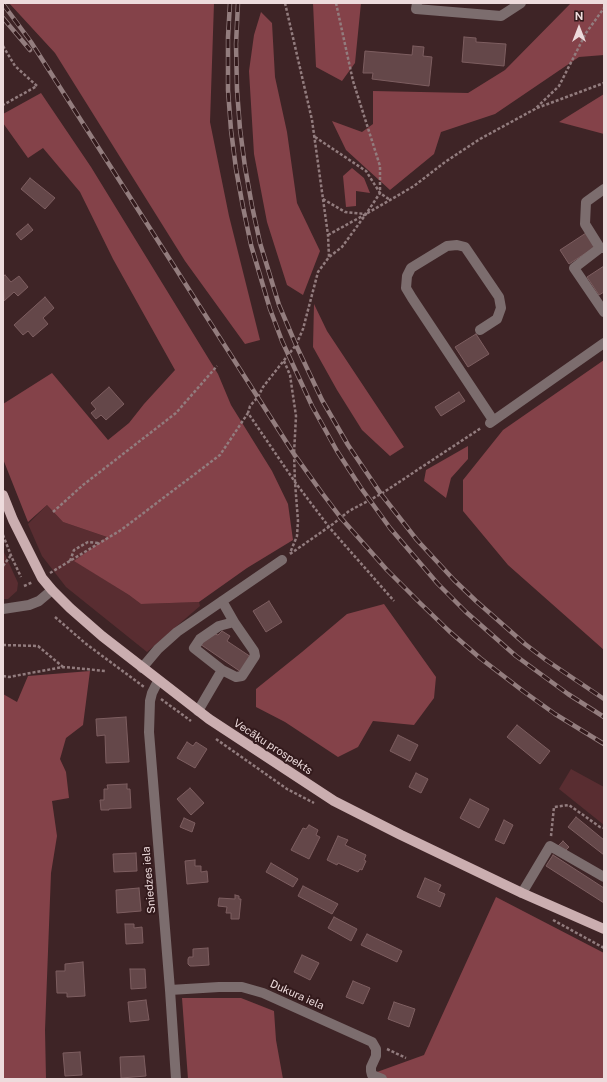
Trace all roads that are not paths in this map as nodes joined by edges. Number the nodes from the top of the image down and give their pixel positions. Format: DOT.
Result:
graph roads {
  1 [pos="416,3"];
  2 [pos="481,3"];
  3 [pos="521,3"];
  4 [pos="480,14"];
  5 [pos="604,189"];
  6 [pos="602,248"];
  7 [pos="604,312"];
  8 [pos="480,330"];
  9 [pos="604,343"];
  10 [pos="3,495"];
  11 [pos="286,557"];
  12 [pos="52,590"];
  13 [pos="222,601"];
  14 [pos="3,609"];
  15 [pos="234,622"];
  16 [pos="142,668"];
  17 [pos="222,670"];
  18 [pos="158,681"];
  19 [pos="198,711"];
  20 [pos="604,877"];
  21 [pos="522,893"];
  22 [pos="604,929"];
  23 [pos="170,990"];
  24 [pos="371,1077"];
  25 [pos="176,1079"];
  26 [pos="382,1079"];
  1 -- 4 [label="street"];
  2 -- 4 [label="street"];
  3 -- 4 [label="street"];
  5 -- 6 [label="street"];
  6 -- 7 [label="street"];
  8 -- 9 [label="street"];
  10 -- 12 [label="main road, Vecāķu prospekts"];
  11 -- 13 [label="street"];
  12 -- 14 [label="street"];
  12 -- 16 [label="main road, Vecāķu prospekts"];
  13 -- 15 [label="street"];
  13 -- 16 [label="street"];
  15 -- 17 [label="street"];
  15 -- 17 [label="street"];
  16 -- 18 [label="main road, Vecāķu prospekts"];
  17 -- 19 [label="street"];
  18 -- 19 [label="main road, Vecāķu prospekts"];
  18 -- 23 [label="street, Sniedzes iela"];
  19 -- 21 [label="main road, Vecāķu prospekts"];
  20 -- 21 [label="street"];
  21 -- 22 [label="main road, Vecāķu prospekts"];
  23 -- 24 [label="street, Dukura iela"];
  23 -- 25 [label="street, Sniedzes iela"];
  24 -- 26 [label="street"];
}
